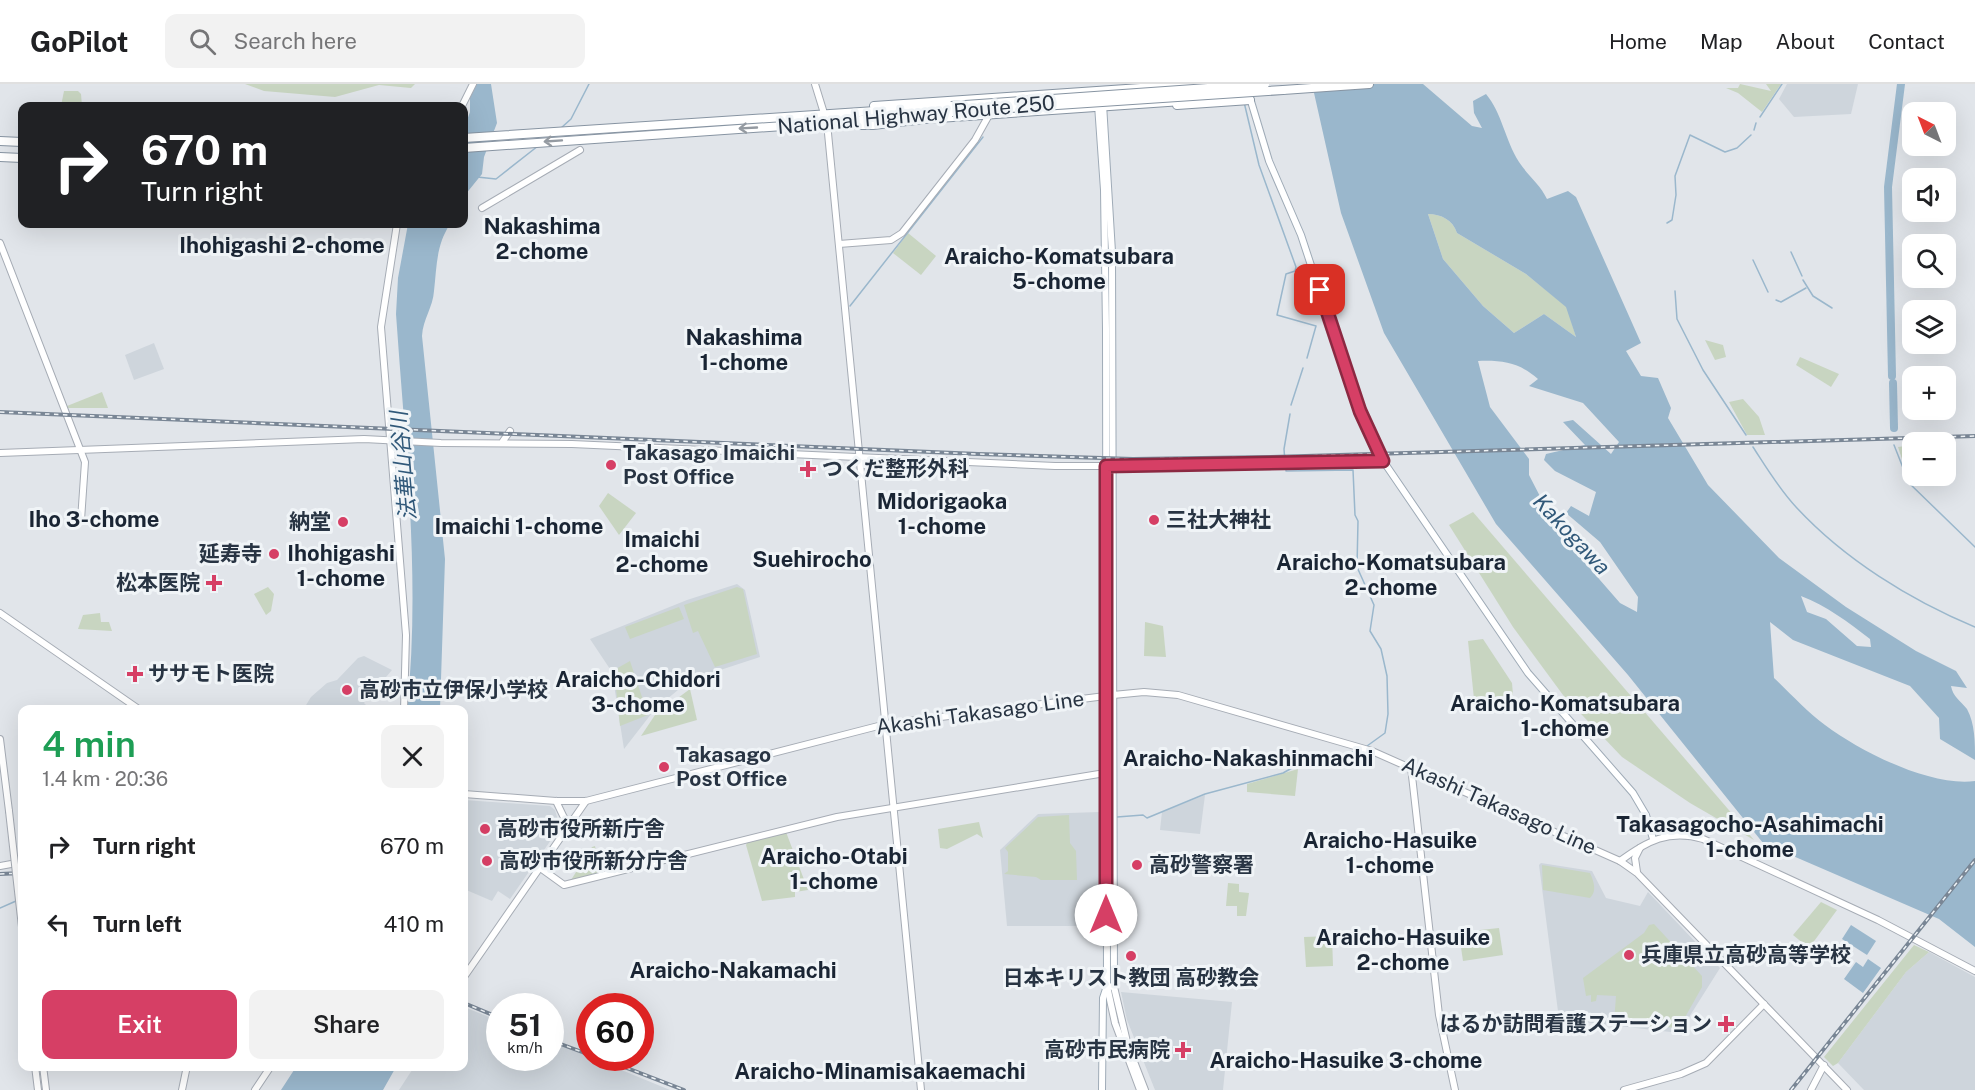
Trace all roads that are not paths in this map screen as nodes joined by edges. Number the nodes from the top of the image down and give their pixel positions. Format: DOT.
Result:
graph roads {
  1 [pos="815,84"];
  2 [pos="1149,84"];
  3 [pos="1200,84"];
  4 [pos="1246,84"];
  5 [pos="1265,84"];
  6 [pos="1369,84"];
  7 [pos="1181,85"];
  8 [pos="472,87"];
  9 [pos="1101,87"];
  10 [pos="1283,90"];
  11 [pos="1251,100"];
  12 [pos="464,102"];
  13 [pos="1104,106"];
  14 [pos="952,109"];
  15 [pos="826,114"];
  16 [pos="989,115"];
  17 [pos="827,123"];
  18 [pos="468,138"];
  19 [pos="0,141"];
  20 [pos="18,142"];
  21 [pos="468,148"];
  22 [pos="580,150"];
  23 [pos="0,157"];
  24 [pos="18,158"];
  25 [pos="482,208"];
  26 [pos="396,228"];
  27 [pos="0,243"];
  28 [pos="839,244"];
  29 [pos="510,431"];
  30 [pos="390,441"];
  31 [pos="503,441"];
  32 [pos="81,449"];
  33 [pos="0,453"];
  34 [pos="859,457"];
  35 [pos="1383,461"];
  36 [pos="1110,467"];
  37 [pos="81,520"];
  38 [pos="0,613"];
  39 [pos="1109,695"];
  40 [pos="133,705"];
  41 [pos="404,705"];
  42 [pos="886,724"];
  43 [pos="0,740"];
  44 [pos="1411,767"];
  45 [pos="1105,773"];
  46 [pos="468,794"];
  47 [pos="556,801"];
  48 [pos="586,801"];
  49 [pos="895,808"];
  50 [pos="568,826"];
  51 [pos="1653,838"];
  52 [pos="1640,848"];
  53 [pos="1620,861"];
  54 [pos="18,863"];
  55 [pos="0,866"];
  56 [pos="539,867"];
  57 [pos="1637,873"];
  58 [pos="18,891"];
  59 [pos="468,971"];
  60 [pos="1975,971"];
  61 [pos="1111,987"];
  62 [pos="1764,1004"];
  63 [pos="1824,1065"];
  64 [pos="36,1071"];
  65 [pos="44,1071"];
  66 [pos="186,1071"];
  67 [pos="268,1071"];
  68 [pos="39,1090"];
  69 [pos="46,1090"];
  70 [pos="182,1090"];
  71 [pos="255,1090"];
  72 [pos="921,1090"];
  73 [pos="1102,1090"];
  74 [pos="1140,1090"];
  75 [pos="1145,1090"];
  76 [pos="1455,1090"];
  77 [pos="1624,1090"];
  78 [pos="1811,1090"];
  79 [pos="1847,1090"];
  1 -- 15 [label="street"];
  2 -- 9 [label="highway"];
  3 -- 7 [label="highway"];
  4 -- 11 [label="street"];
  5 -- 14 [label="highway, National Highway Route 250, bridge"];
  6 -- 10 [label="highway, National Highway Route 250"];
  7 -- 9 [label="highway"];
  8 -- 12 [label="street"];
  9 -- 13 [label="street"];
  9 -- 15 [label="highway"];
  10 -- 13 [label="highway, bridge"];
  10 -- 14 [label="highway, National Highway Route 250, bridge"];
  11 -- 13 [label="highway"];
  11 -- 35 [label="street"];
  13 -- 16 [label="highway"];
  13 -- 36 [label="street"];
  14 -- 15 [label="highway, National Highway Route 250"];
  14 -- 17 [label="highway, National Highway Route 250"];
  15 -- 17 [label="street"];
  15 -- 18 [label="highway, National Highway Route 250"];
  16 -- 17 [label="highway"];
  16 -- 28 [label="street"];
  17 -- 21 [label="highway, National Highway Route 250, one-way"];
  17 -- 28 [label="street"];
  19 -- 20 [label="highway"];
  22 -- 25 [label="street"];
  23 -- 24 [label="highway"];
  26 -- 30 [label="street"];
  27 -- 32 [label="street"];
  28 -- 34 [label="street"];
  29 -- 31 [label="street"];
  30 -- 32 [label="street"];
  30 -- 34 [label="street"];
  30 -- 41 [label="street"];
  32 -- 33 [label="street"];
  32 -- 37 [label="street"];
  34 -- 36 [label="street"];
  34 -- 42 [label="street"];
  35 -- 36 [label="street"];
  35 -- 51 [label="street"];
  36 -- 39 [label="street"];
  38 -- 40 [label="street"];
  39 -- 42 [label="street, Akashi Takasago Line"];
  39 -- 44 [label="street, Akashi Takasago Line"];
  39 -- 45 [label="street"];
  39 -- 61 [label="street"];
  42 -- 48 [label="street, Akashi Takasago Line"];
  42 -- 49 [label="street"];
  43 -- 58 [label="street, bridge"];
  44 -- 53 [label="street, Akashi Takasago Line"];
  44 -- 76 [label="street"];
  45 -- 49 [label="street"];
  45 -- 61 [label="street"];
  46 -- 47 [label="street, Akashi Takasago Line"];
  47 -- 48 [label="street, Akashi Takasago Line"];
  47 -- 50 [label="street"];
  48 -- 50 [label="street"];
  49 -- 56 [label="street"];
  49 -- 72 [label="street"];
  50 -- 56 [label="street"];
  51 -- 52 [label="street, Akashi Takasago Line"];
  51 -- 60 [label="street"];
  52 -- 53 [label="street, Akashi Takasago Line"];
  52 -- 57 [label="street"];
  53 -- 57 [label="street"];
  54 -- 55 [label="street"];
  56 -- 59 [label="street"];
  57 -- 62 [label="street"];
  61 -- 73 [label="street"];
  61 -- 74 [label="street"];
  61 -- 75 [label="street"];
  62 -- 63 [label="street"];
  62 -- 77 [label="street"];
  63 -- 78 [label="street"];
  63 -- 79 [label="street"];
  64 -- 68 [label="street"];
  65 -- 69 [label="street"];
  66 -- 70 [label="street"];
  67 -- 71 [label="street"];
}
